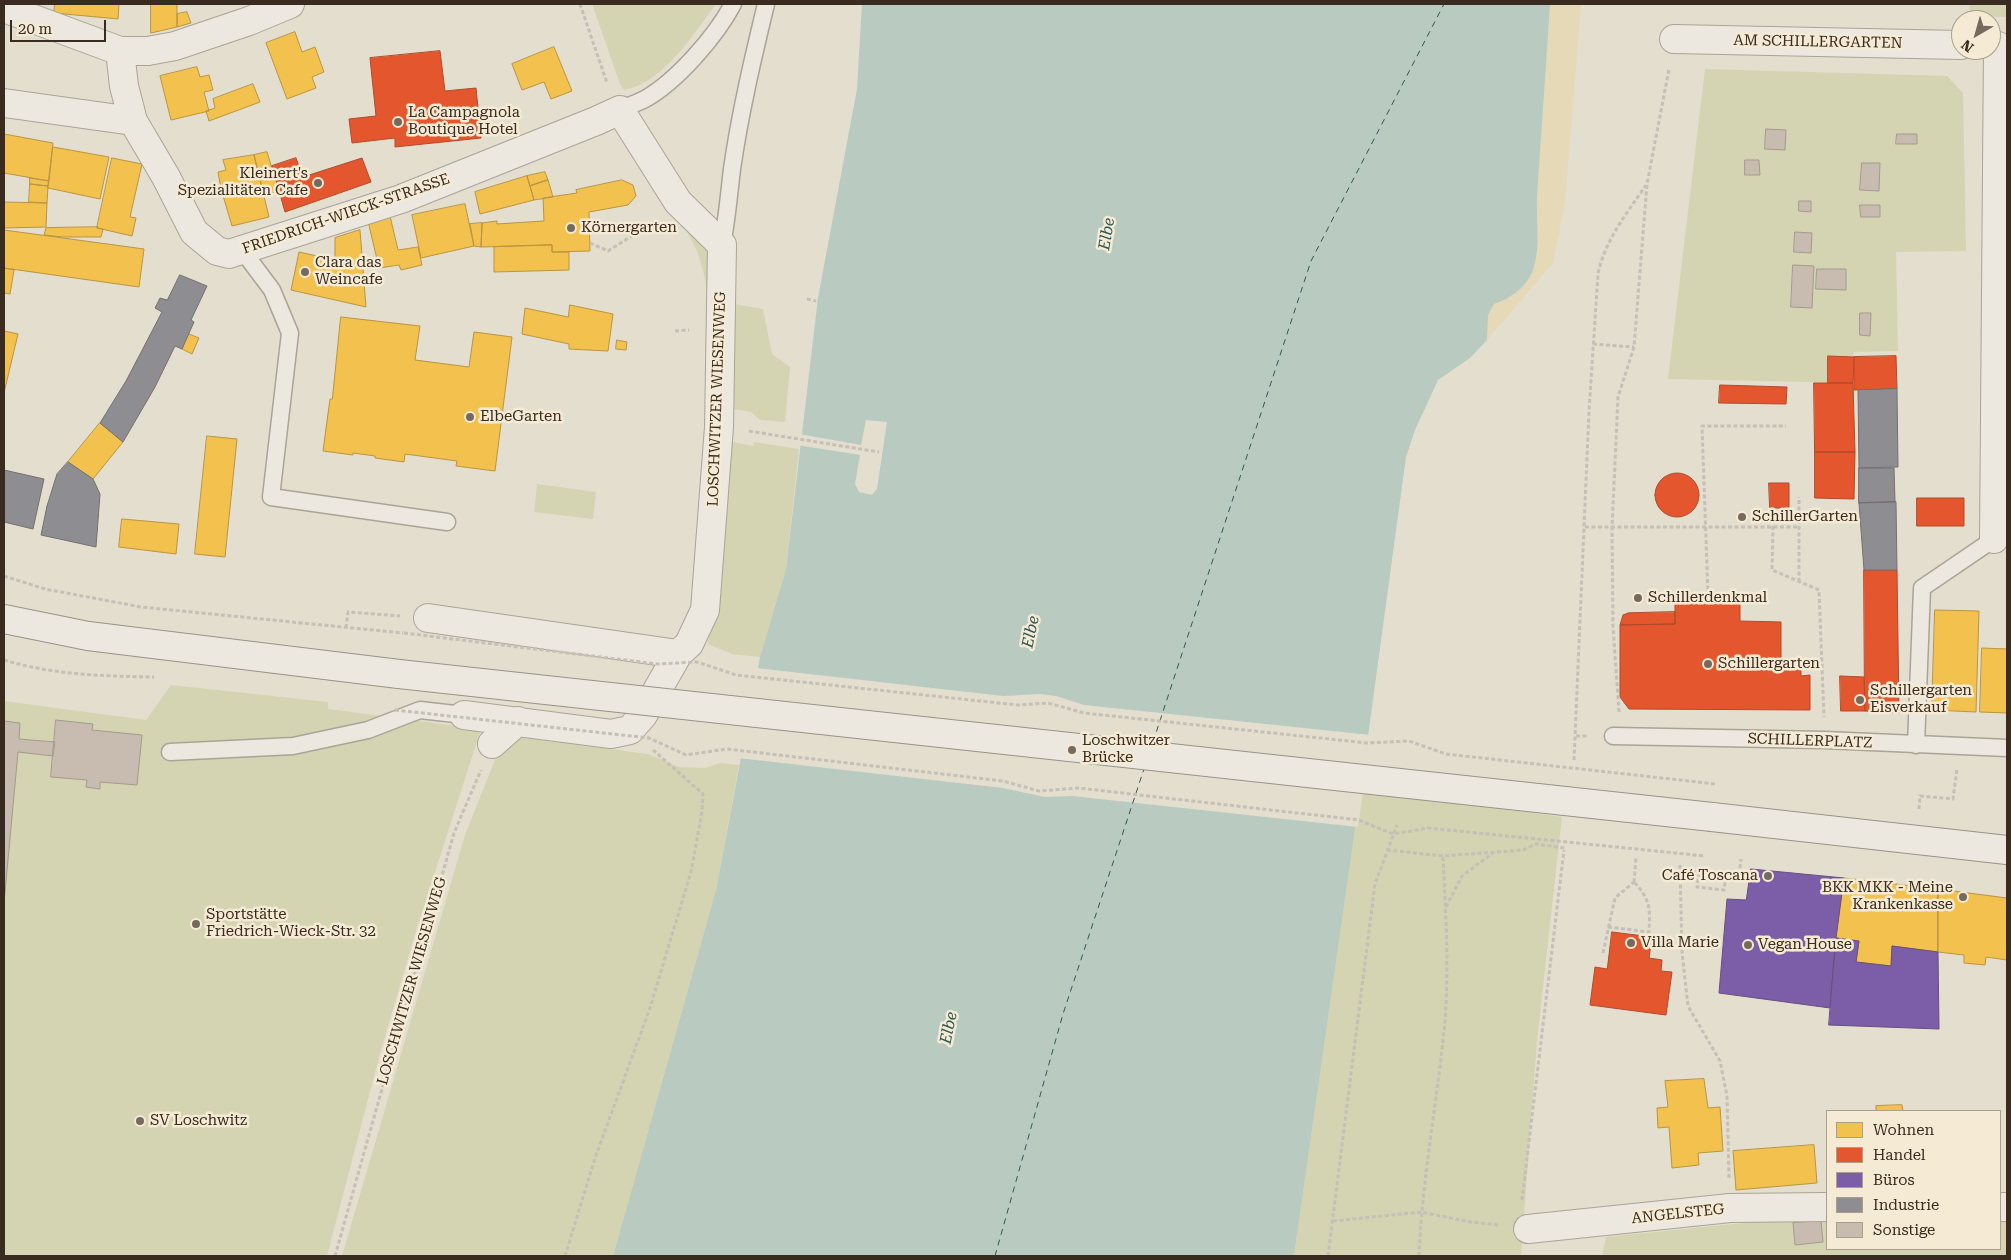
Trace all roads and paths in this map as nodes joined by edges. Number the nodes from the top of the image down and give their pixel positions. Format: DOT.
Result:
graph roads {
  1 [pos="290,4"];
  2 [pos="580,4"];
  3 [pos="733,4"];
  4 [pos="766,4"];
  5 [pos="4,8"];
  6 [pos="1674,40"];
  7 [pos="1951,45"];
  8 [pos="120,51"];
  9 [pos="1999,60"];
  10 [pos="4,103"];
  11 [pos="620,110"];
  12 [pos="133,120"];
  13 [pos="1647,184"];
  14 [pos="656,220"];
  15 [pos="590,243"];
  16 [pos="722,245"];
  17 [pos="242,250"];
  18 [pos="807,299"];
  19 [pos="816,301"];
  20 [pos="688,330"];
  21 [pos="675,331"];
  22 [pos="1593,344"];
  23 [pos="1634,347"];
  24 [pos="1786,426"];
  25 [pos="719,427"];
  26 [pos="879,452"];
  27 [pos="1799,497"];
  28 [pos="447,522"];
  29 [pos="1707,526"];
  30 [pos="1772,526"];
  31 [pos="1585,527"];
  32 [pos="1799,527"];
  33 [pos="1612,528"];
  34 [pos="1994,538"];
  35 [pos="4,576"];
  36 [pos="1799,582"];
  37 [pos="1708,596"];
  38 [pos="428,618"];
  39 [pos="4,619"];
  40 [pos="346,628"];
  41 [pos="678,654"];
  42 [pos="4,660"];
  43 [pos="164,677"];
  44 [pos="386,708"];
  45 [pos="464,715"];
  46 [pos="1624,716"];
  47 [pos="518,721"];
  48 [pos="630,730"];
  49 [pos="1613,736"];
  50 [pos="1825,740"];
  51 [pos="492,744"];
  52 [pos="1916,745"];
  53 [pos="1960,747"];
  54 [pos="2007,748"];
  55 [pos="170,752"];
  56 [pos="1574,760"];
  57 [pos="1716,784"];
  58 [pos="1919,809"];
  59 [pos="1397,825"];
  60 [pos="1388,850"];
  61 [pos="2007,850"];
  62 [pos="1494,852"];
  63 [pos="1443,856"];
  64 [pos="1704,856"];
  65 [pos="1636,858"];
  66 [pos="1741,859"];
  67 [pos="1634,882"];
  68 [pos="1446,908"];
  69 [pos="1608,927"];
  70 [pos="1603,953"];
  71 [pos="1826,1207"];
  72 [pos="1730,1208"];
  73 [pos="1421,1212"];
  74 [pos="1333,1221"];
  75 [pos="1528,1229"];
  76 [pos="334,1256"];
  77 [pos="565,1256"];
  78 [pos="1328,1256"];
  79 [pos="1419,1256"];
  1 -- 8 [label="street"];
  2 -- 11 [label="path"];
  3 -- 11 [label="lane"];
  4 -- 16 [label="lane"];
  5 -- 8 [label="street"];
  6 -- 7 [label="street, AM SCHILLERGARTEN"];
  6 -- 13 [label="path"];
  8 -- 12 [label="street, FRIEDRICH-WIECK-STRASSE"];
  9 -- 34 [label="street"];
  10 -- 12 [label="street"];
  11 -- 16 [label="street"];
  11 -- 17 [label="street, FRIEDRICH-WIECK-STRASSE"];
  12 -- 17 [label="street, FRIEDRICH-WIECK-STRASSE"];
  13 -- 22 [label="path"];
  13 -- 23 [label="path"];
  14 -- 15 [label="path"];
  16 -- 25 [label="street, LOSCHWITZER WIESENWEG"];
  17 -- 28 [label="lane"];
  18 -- 19 [label="path"];
  20 -- 21 [label="path"];
  22 -- 23 [label="path"];
  22 -- 31 [label="path"];
  23 -- 33 [label="path"];
  24 -- 29 [label="path"];
  25 -- 26 [label="path"];
  25 -- 41 [label="street, LOSCHWITZER WIESENWEG"];
  27 -- 32 [label="path"];
  29 -- 30 [label="path"];
  29 -- 33 [label="path"];
  29 -- 37 [label="path"];
  30 -- 32 [label="path"];
  30 -- 36 [label="path"];
  31 -- 33 [label="path"];
  31 -- 56 [label="path"];
  32 -- 36 [label="path"];
  33 -- 46 [label="path"];
  34 -- 52 [label="lane"];
  35 -- 40 [label="path"];
  36 -- 50 [label="path"];
  38 -- 40 [label="path"];
  38 -- 41 [label="street"];
  39 -- 61 [label="street, bridge"];
  40 -- 57 [label="path, bridge"];
  41 -- 48 [label="street, LOSCHWITZER WIESENWEG"];
  42 -- 43 [label="path"];
  44 -- 64 [label="path, bridge"];
  45 -- 47 [label="street"];
  45 -- 55 [label="lane"];
  47 -- 48 [label="street"];
  47 -- 51 [label="street"];
  48 -- 77 [label="path"];
  49 -- 50 [label="lane, SCHILLERPLATZ"];
  50 -- 52 [label="lane, SCHILLERPLATZ"];
  51 -- 76 [label="path, LOSCHWITZER WIESENWEG"];
  52 -- 53 [label="lane, SCHILLERPLATZ"];
  53 -- 54 [label="lane, SCHILLERPLATZ"];
  53 -- 58 [label="path"];
  59 -- 60 [label="path"];
  60 -- 63 [label="path"];
  60 -- 74 [label="path"];
  62 -- 63 [label="path"];
  62 -- 68 [label="path"];
  62 -- 75 [label="path"];
  63 -- 68 [label="path"];
  65 -- 67 [label="path"];
  66 -- 72 [label="path"];
  67 -- 69 [label="path"];
  67 -- 69 [label="path"];
  68 -- 73 [label="path"];
  69 -- 70 [label="path"];
  71 -- 72 [label="street, ANGELSTEG"];
  72 -- 75 [label="street, ANGELSTEG"];
  73 -- 74 [label="path"];
  73 -- 75 [label="path"];
  73 -- 79 [label="path"];
  74 -- 78 [label="path"];
}
